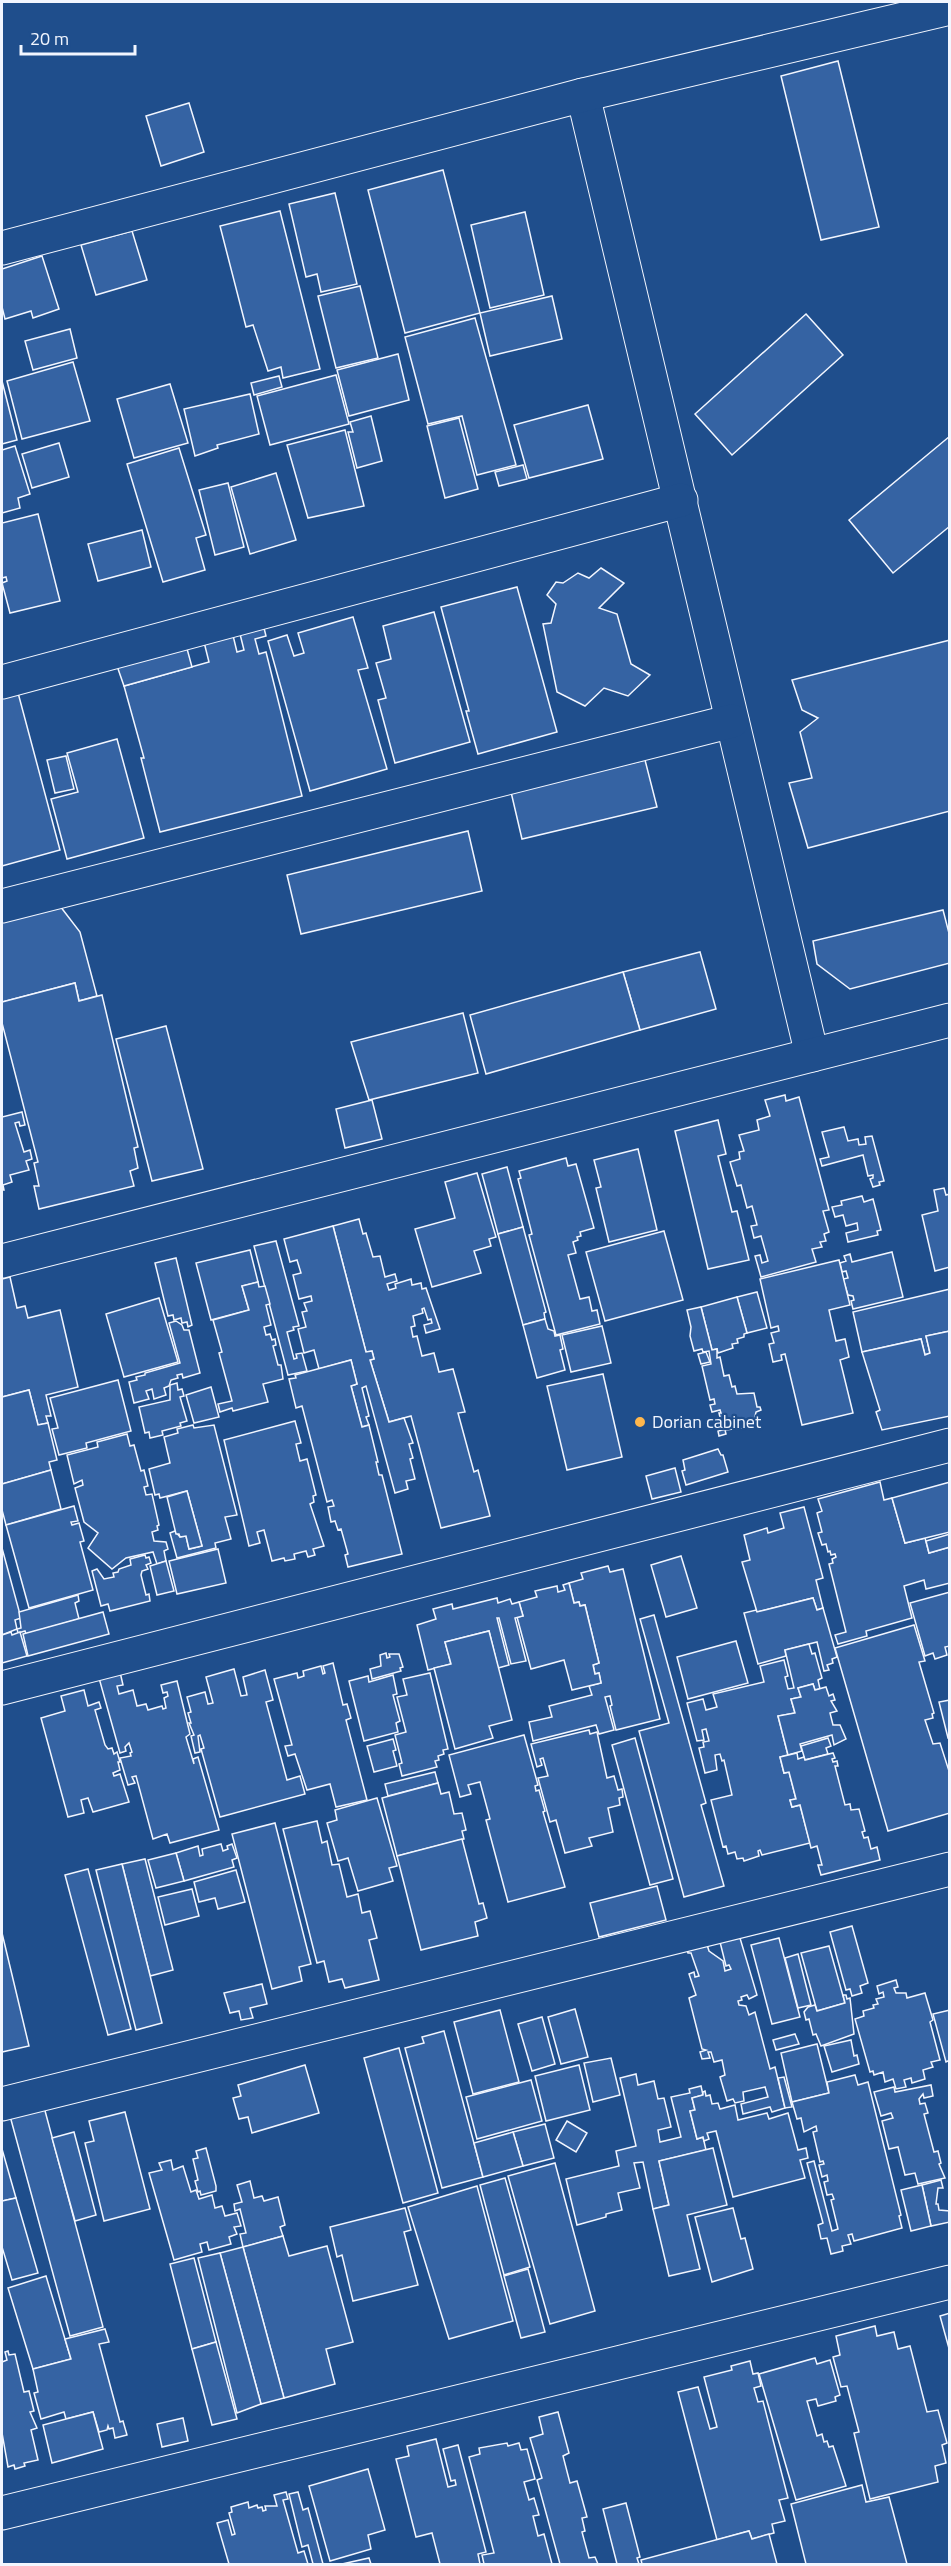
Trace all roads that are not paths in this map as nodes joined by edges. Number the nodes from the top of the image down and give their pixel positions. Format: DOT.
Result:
graph roads {
  1 [pos="950,8"];
  2 [pos="583,95"];
  3 [pos="2,248"];
  4 [pos="681,500"];
  5 [pos="2,682"];
  6 [pos="732,721"];
  7 [pos="2,906"];
  8 [pos="950,1020"];
  9 [pos="812,1055"];
  10 [pos="2,1261"];
  11 [pos="950,1445"];
  12 [pos="2,1688"];
  13 [pos="950,1869"];
  14 [pos="2,2104"];
  15 [pos="950,2282"];
  16 [pos="2,2513"];
  1 -- 2 [label="street"];
  2 -- 3 [label="street"];
  2 -- 4 [label="street"];
  4 -- 5 [label="street"];
  4 -- 6 [label="street"];
  6 -- 7 [label="street"];
  6 -- 9 [label="street"];
  8 -- 9 [label="street"];
  9 -- 10 [label="street"];
  11 -- 12 [label="street"];
  13 -- 14 [label="street"];
  15 -- 16 [label="street"];
}
